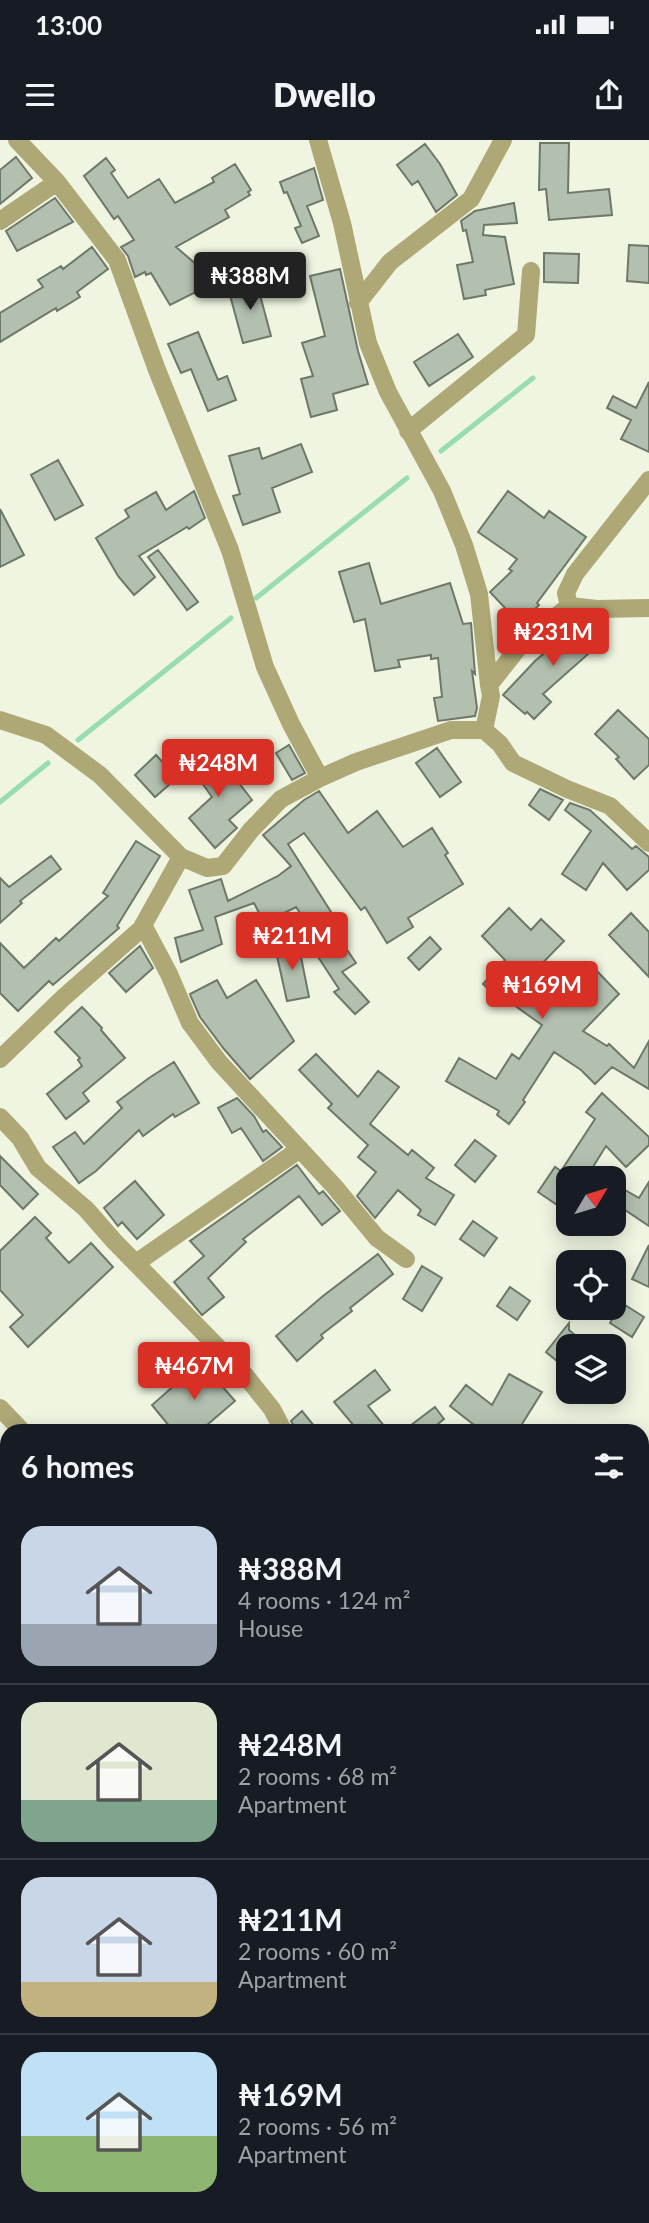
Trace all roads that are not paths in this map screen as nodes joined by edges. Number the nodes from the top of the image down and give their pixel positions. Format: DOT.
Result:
graph roads {
  1 [pos="17,140"];
  2 [pos="318,140"];
  3 [pos="503,140"];
  4 [pos="57,182"];
  5 [pos="0,221"];
  6 [pos="531,271"];
  7 [pos="358,303"];
  8 [pos="408,431"];
  9 [pos="649,480"];
  10 [pos="569,606"];
  11 [pos="649,608"];
  12 [pos="489,685"];
  13 [pos="0,720"];
  14 [pos="484,730"];
  15 [pos="320,778"];
  16 [pos="649,843"];
  17 [pos="181,857"];
  18 [pos="143,925"];
  19 [pos="0,1059"];
  20 [pos="0,1117"];
  21 [pos="300,1149"];
  22 [pos="406,1259"];
  23 [pos="136,1264"];
  24 [pos="0,1408"];
  25 [pos="15,1424"];
  26 [pos="280,1424"];
  1 -- 4 [label="street"];
  2 -- 7 [label="street"];
  3 -- 7 [label="street"];
  4 -- 5 [label="street"];
  4 -- 15 [label="street"];
  6 -- 8 [label="street"];
  7 -- 8 [label="street"];
  8 -- 12 [label="street"];
  9 -- 10 [label="street"];
  10 -- 11 [label="street"];
  10 -- 12 [label="street"];
  12 -- 14 [label="street"];
  13 -- 17 [label="street"];
  14 -- 15 [label="street"];
  14 -- 16 [label="street"];
  15 -- 17 [label="street"];
  17 -- 18 [label="street"];
  18 -- 19 [label="street"];
  18 -- 21 [label="street"];
  20 -- 23 [label="street"];
  21 -- 22 [label="street"];
  21 -- 23 [label="street"];
  23 -- 26 [label="street"];
  24 -- 25 [label="street"];
}
